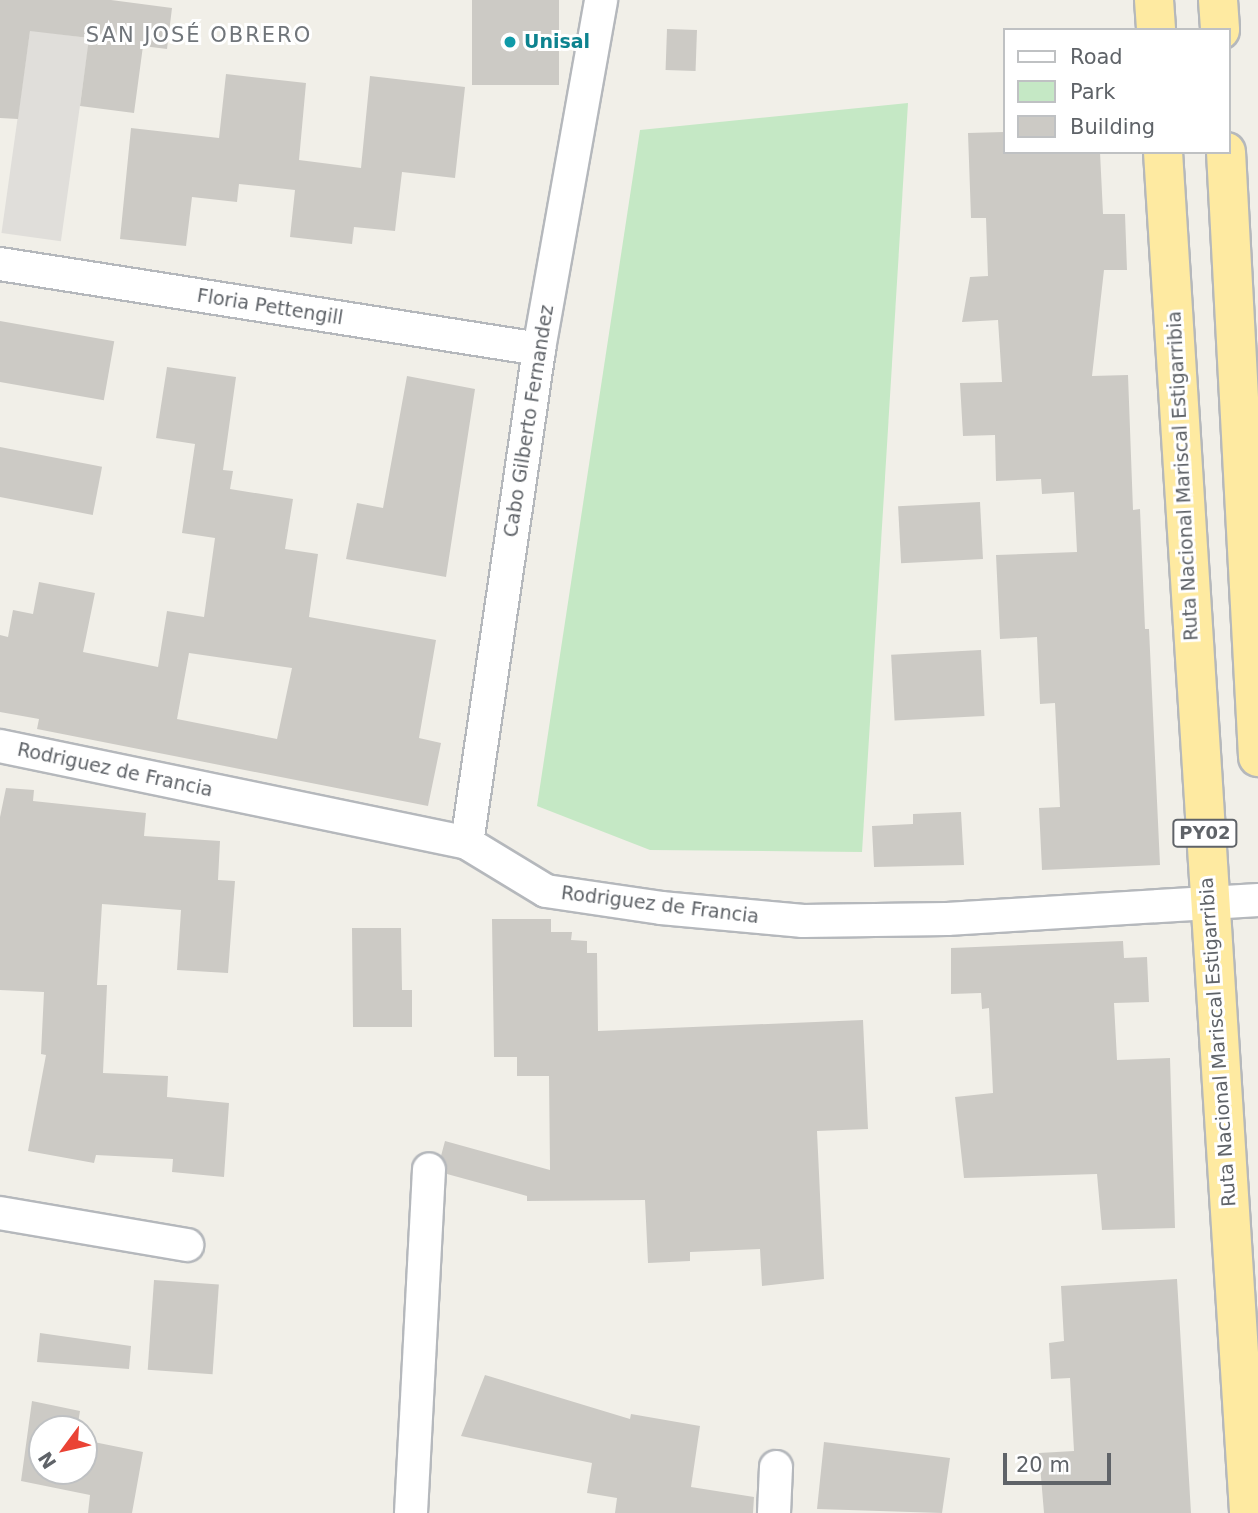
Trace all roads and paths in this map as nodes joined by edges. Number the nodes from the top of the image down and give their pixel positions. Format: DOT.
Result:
graph roads {
  1 [pos="601,0"];
  2 [pos="1154,0"];
  3 [pos="1218,0"];
  4 [pos="1156,28"];
  5 [pos="1220,28"];
  6 [pos="1163,154"];
  7 [pos="1226,154"];
  8 [pos="0,264"];
  9 [pos="539,349"];
  10 [pos="0,746"];
  11 [pos="1258,757"];
  12 [pos="467,843"];
  13 [pos="1258,900"];
  14 [pos="1209,905"];
  15 [pos="429,1169"];
  16 [pos="0,1213"];
  17 [pos="187,1245"];
  18 [pos="776,1467"];
  19 [pos="411,1513"];
  20 [pos="774,1513"];
  21 [pos="1249,1513"];
  1 -- 9 [label="street, Cabo Gilberto Fernandez"];
  2 -- 4 [label="highway"];
  3 -- 5 [label="highway"];
  6 -- 14 [label="highway, Ruta Nacional Mariscal Estigarribia / PY02"];
  7 -- 11 [label="highway"];
  8 -- 9 [label="street, Floria Pettengill"];
  9 -- 12 [label="street, Cabo Gilberto Fernandez"];
  10 -- 12 [label="street, Rodriguez de Francia"];
  12 -- 14 [label="street, Rodriguez de Francia"];
  13 -- 14 [label="street, Rodriguez de Francia"];
  14 -- 21 [label="highway, Ruta Nacional Mariscal Estigarribia / PY02"];
  15 -- 19 [label="street"];
  16 -- 17 [label="street"];
  18 -- 20 [label="street"];
}
